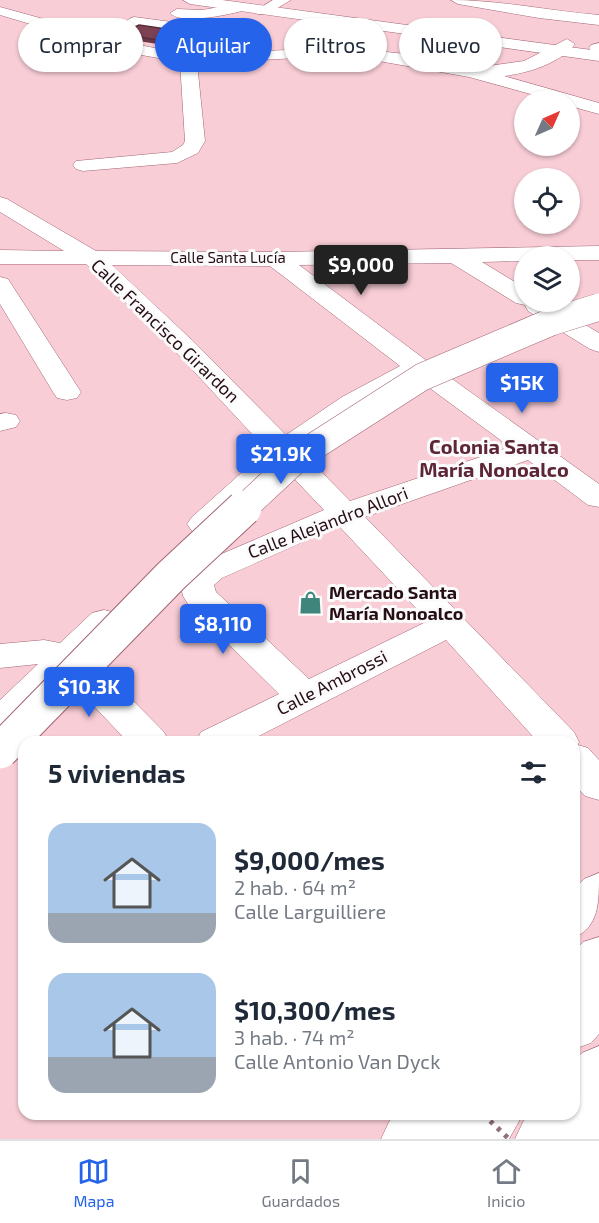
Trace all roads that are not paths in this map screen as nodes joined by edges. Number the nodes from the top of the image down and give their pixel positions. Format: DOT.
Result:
graph roads {
  1 [pos="173,0"];
  2 [pos="190,0"];
  3 [pos="458,0"];
  4 [pos="215,4"];
  5 [pos="241,4"];
  6 [pos="274,5"];
  7 [pos="586,5"];
  8 [pos="544,6"];
  9 [pos="0,11"];
  10 [pos="21,15"];
  11 [pos="31,18"];
  12 [pos="53,18"];
  13 [pos="140,18"];
  14 [pos="599,20"];
  15 [pos="143,23"];
  16 [pos="143,33"];
  17 [pos="399,40"];
  18 [pos="399,45"];
  19 [pos="284,46"];
  20 [pos="502,47"];
  21 [pos="561,48"];
  22 [pos="599,50"];
  23 [pos="540,63"];
  24 [pos="502,71"];
  25 [pos="189,72"];
  26 [pos="474,72"];
  27 [pos="535,90"];
  28 [pos="552,90"];
  29 [pos="580,103"];
  30 [pos="599,109"];
  31 [pos="83,165"];
  32 [pos="0,204"];
  33 [pos="588,253"];
  34 [pos="453,254"];
  35 [pos="0,257"];
  36 [pos="92,258"];
  37 [pos="276,259"];
  38 [pos="599,265"];
  39 [pos="0,284"];
  40 [pos="514,291"];
  41 [pos="599,298"];
  42 [pos="580,300"];
  43 [pos="599,307"];
  44 [pos="520,312"];
  45 [pos="548,312"];
  46 [pos="599,344"];
  47 [pos="418,367"];
  48 [pos="67,392"];
  49 [pos="532,449"];
  50 [pos="284,450"];
  51 [pos="599,498"];
  52 [pos="343,513"];
  53 [pos="450,624"];
  54 [pos="0,656"];
  55 [pos="68,656"];
  56 [pos="305,697"];
  57 [pos="0,722"];
  58 [pos="144,736"];
  59 [pos="227,736"];
  60 [pos="554,736"];
  61 [pos="0,751"];
  62 [pos="580,764"];
  63 [pos="599,785"];
  64 [pos="599,891"];
  65 [pos="585,950"];
  66 [pos="599,1000"];
  67 [pos="580,1021"];
  68 [pos="599,1069"];
  69 [pos="580,1092"];
  70 [pos="599,1104"];
  71 [pos="403,1120"];
  72 [pos="424,1120"];
  73 [pos="456,1120"];
  74 [pos="493,1120"];
  75 [pos="556,1120"];
  76 [pos="386,1139"];
  77 [pos="407,1139"];
  78 [pos="440,1139"];
  79 [pos="477,1139"];
  80 [pos="542,1139"];
  81 [pos="571,1139"];
  1 -- 4 [label="main road"];
  2 -- 4 [label="main road"];
  3 -- 8 [label="main road"];
  4 -- 5 [label="main road"];
  5 -- 6 [label="main road"];
  5 -- 13 [label="main road"];
  6 -- 17 [label="main road"];
  6 -- 21 [label="main road"];
  7 -- 8 [label="main road"];
  8 -- 14 [label="main road"];
  9 -- 10 [label="main road"];
  10 -- 11 [label="main road"];
  10 -- 12 [label="main road"];
  15 -- 18 [label="main road"];
  16 -- 19 [label="main road"];
  20 -- 21 [label="main road"];
  21 -- 22 [label="main road"];
  21 -- 23 [label="main road"];
  23 -- 24 [label="main road"];
  23 -- 28 [label="main road"];
  25 -- 31 [label="main road"];
  26 -- 27 [label="main road"];
  29 -- 30 [label="main road"];
  32 -- 36 [label="main road, Calle Francisco Girardon"];
  33 -- 34 [label="main road, Calle Santa Lucía"];
  33 -- 38 [label="main road"];
  34 -- 37 [label="main road, Calle Santa Lucía"];
  34 -- 40 [label="main road"];
  35 -- 36 [label="main road, Calle Santa Lucía"];
  36 -- 37 [label="main road, Calle Santa Lucía"];
  36 -- 50 [label="main road, Calle Francisco Girardon"];
  37 -- 47 [label="main road"];
  39 -- 48 [label="main road"];
  41 -- 42 [label="main road"];
  43 -- 61 [label="main road, bridge"];
  44 -- 47 [label="main road"];
  45 -- 46 [label="main road"];
  47 -- 49 [label="main road"];
  47 -- 50 [label="main road"];
  49 -- 51 [label="main road"];
  49 -- 52 [label="main road, Calle Alejandro Allori"];
  50 -- 52 [label="main road, Calle Francisco Girardon"];
  50 -- 55 [label="main road"];
  52 -- 53 [label="main road, Calle Francisco Girardon"];
  52 -- 56 [label="main road, Calle Alejandro Allori"];
  53 -- 56 [label="main road, Calle Ambrossi"];
  53 -- 60 [label="main road, Calle Francisco Girardon"];
  54 -- 55 [label="main road"];
  55 -- 57 [label="main road"];
  55 -- 58 [label="main road"];
  56 -- 59 [label="main road, Calle Ambrossi"];
  62 -- 63 [label="main road"];
  64 -- 65 [label="main road"];
  66 -- 67 [label="main road"];
  68 -- 69 [label="main road"];
  70 -- 81 [label="main road"];
  71 -- 76 [label="main road"];
  72 -- 77 [label="main road"];
  73 -- 78 [label="main road"];
  74 -- 79 [label="main road"];
  75 -- 80 [label="main road"];
}
